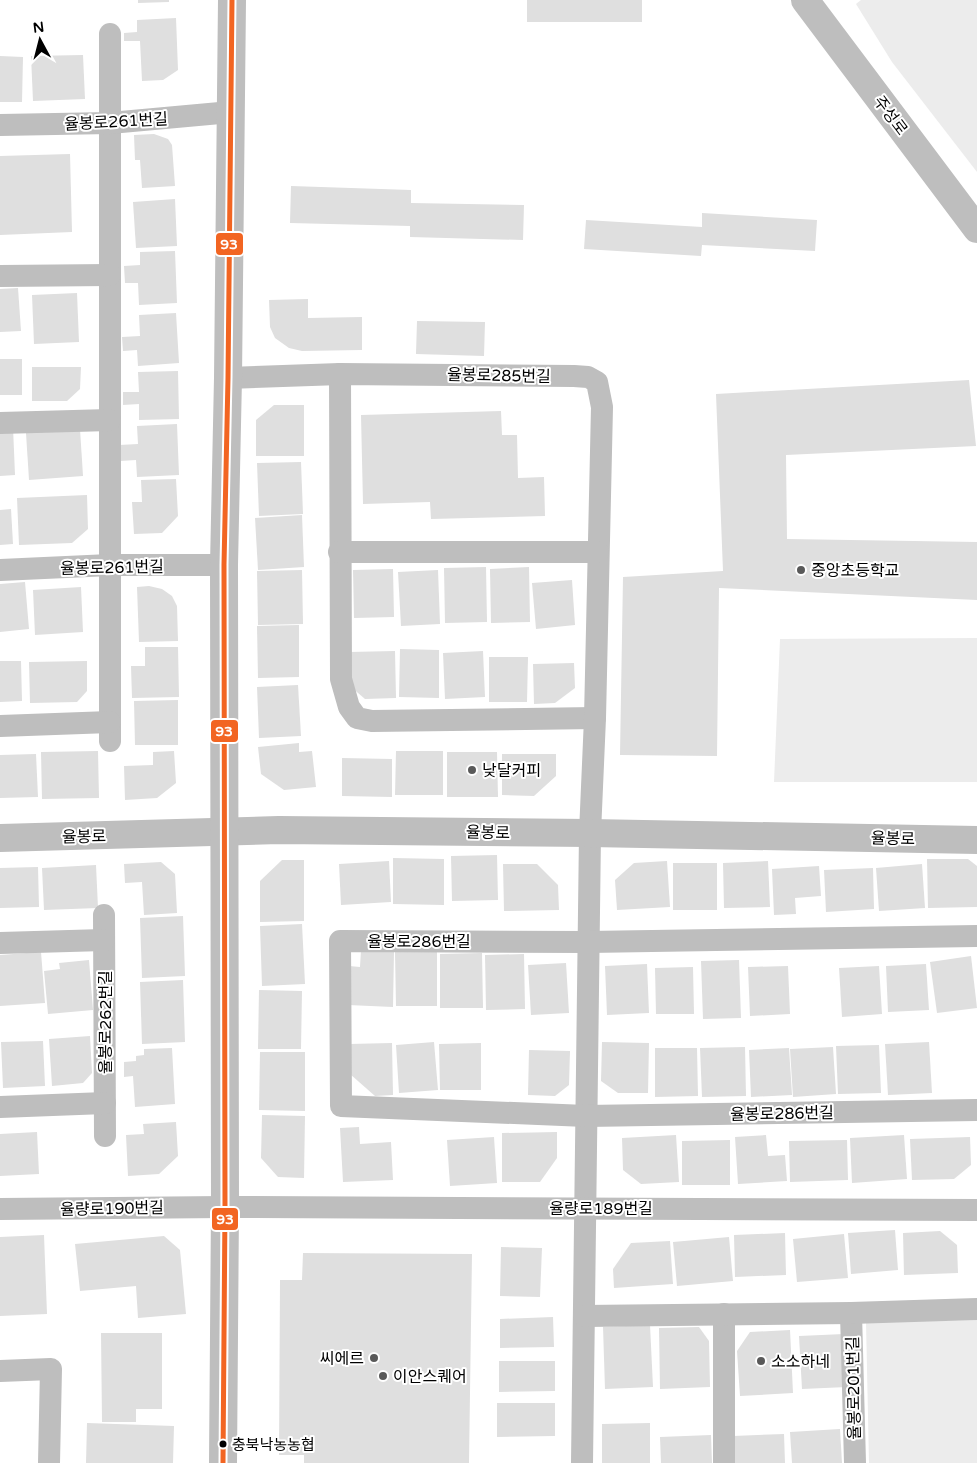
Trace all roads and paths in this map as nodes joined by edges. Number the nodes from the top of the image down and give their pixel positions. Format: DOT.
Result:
graph roads {
  1 [pos="232,0"];
  2 [pos="806,0"];
  3 [pos="110,34"];
  4 [pos="231,112"];
  5 [pos="110,124"];
  6 [pos="0,125"];
  7 [pos="977,229"];
  8 [pos="110,275"];
  9 [pos="0,276"];
  10 [pos="340,374"];
  11 [pos="228,378"];
  12 [pos="110,420"];
  13 [pos="0,423"];
  14 [pos="339,552"];
  15 [pos="598,552"];
  16 [pos="110,565"];
  17 [pos="224,565"];
  18 [pos="0,570"];
  19 [pos="595,718"];
  20 [pos="0,726"];
  21 [pos="224,833"];
  22 [pos="590,833"];
  23 [pos="0,838"];
  24 [pos="977,840"];
  25 [pos="104,915"];
  26 [pos="977,936"];
  27 [pos="104,940"];
  28 [pos="588,942"];
  29 [pos="0,943"];
  30 [pos="105,1103"];
  31 [pos="0,1107"];
  32 [pos="977,1110"];
  33 [pos="586,1116"];
  34 [pos="105,1136"];
  35 [pos="225,1207"];
  36 [pos="585,1208"];
  37 [pos="0,1209"];
  38 [pos="977,1210"];
  39 [pos="977,1309"];
  40 [pos="851,1313"];
  41 [pos="724,1314"];
  42 [pos="584,1316"];
  43 [pos="0,1371"];
  44 [pos="49,1463"];
  45 [pos="223,1463"];
  46 [pos="582,1463"];
  47 [pos="724,1463"];
  48 [pos="855,1463"];
  1 -- 4 [label="street"];
  2 -- 7 [label="street, 주성로"];
  3 -- 5 [label="street"];
  4 -- 5 [label="street, 율봉로261번길"];
  4 -- 11 [label="street"];
  5 -- 6 [label="street, 율봉로261번길"];
  5 -- 8 [label="street"];
  8 -- 9 [label="street"];
  8 -- 12 [label="street"];
  10 -- 11 [label="street, 율봉로285번길"];
  10 -- 14 [label="street"];
  10 -- 15 [label="street, 율봉로285번길"];
  11 -- 17 [label="street"];
  12 -- 13 [label="street"];
  12 -- 16 [label="street"];
  14 -- 15 [label="street"];
  14 -- 19 [label="street"];
  15 -- 19 [label="street, 율봉로285번길"];
  16 -- 17 [label="street, 율봉로261번길"];
  16 -- 18 [label="street, 율봉로261번길"];
  16 -- 20 [label="street"];
  17 -- 21 [label="street"];
  19 -- 22 [label="street, 율봉로285번길"];
  21 -- 22 [label="street, 율봉로"];
  21 -- 23 [label="street, 율봉로"];
  21 -- 35 [label="street"];
  22 -- 24 [label="street, 율봉로"];
  22 -- 28 [label="street"];
  25 -- 27 [label="street, 율봉로262번길"];
  26 -- 28 [label="street, 율봉로286번길"];
  27 -- 29 [label="street"];
  27 -- 30 [label="street, 율봉로262번길"];
  28 -- 33 [label="street"];
  28 -- 33 [label="street, 율봉로286번길"];
  30 -- 31 [label="street"];
  30 -- 34 [label="street, 율봉로262번길"];
  32 -- 33 [label="street, 율봉로286번길"];
  33 -- 36 [label="street"];
  35 -- 36 [label="street, 율량로189번길"];
  35 -- 37 [label="street, 율량로190번길"];
  35 -- 45 [label="street"];
  36 -- 38 [label="street, 율량로189번길"];
  36 -- 42 [label="street"];
  39 -- 40 [label="street"];
  40 -- 41 [label="street"];
  40 -- 48 [label="street, 율봉로201번길"];
  41 -- 42 [label="street"];
  41 -- 47 [label="street"];
  42 -- 46 [label="street"];
  43 -- 44 [label="street"];
}
